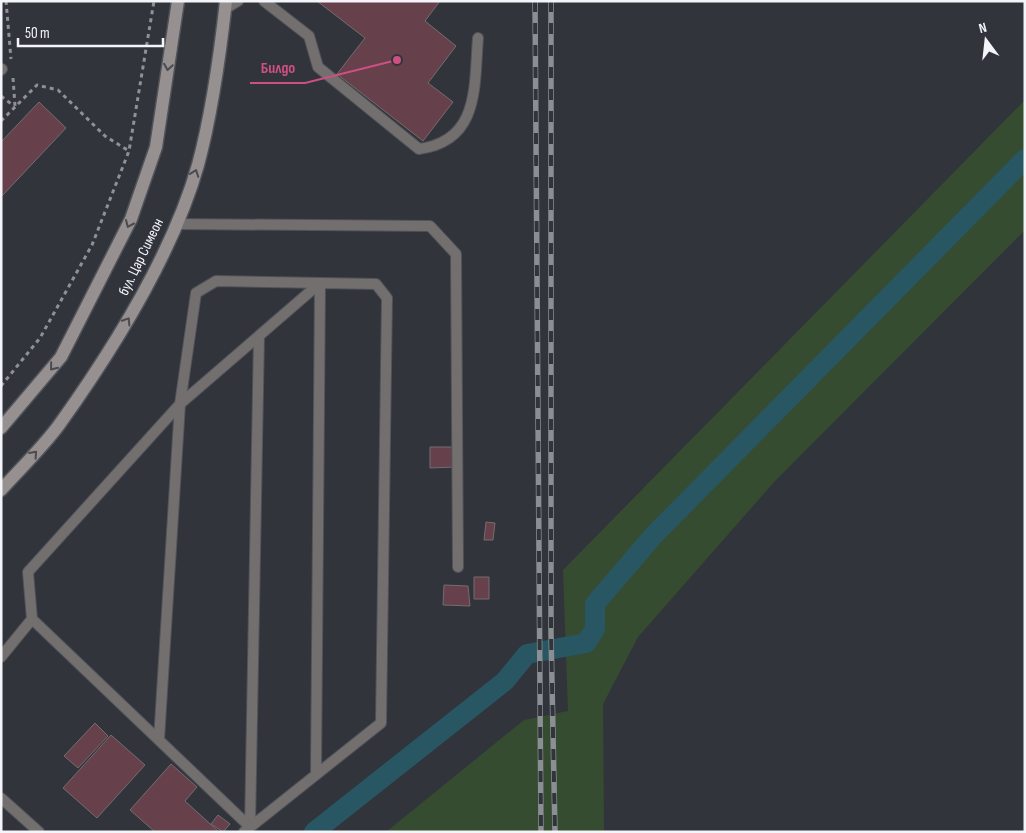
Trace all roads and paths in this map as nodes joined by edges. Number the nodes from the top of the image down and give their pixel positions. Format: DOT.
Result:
graph roads {
  1 [pos="6,1"];
  2 [pos="154,1"];
  3 [pos="178,1"];
  4 [pos="238,1"];
  5 [pos="264,1"];
  6 [pos="226,5"];
  7 [pos="478,38"];
  8 [pos="5,68"];
  9 [pos="12,74"];
  10 [pos="1,96"];
  11 [pos="15,107"];
  12 [pos="1,121"];
  13 [pos="129,151"];
  14 [pos="176,224"];
  15 [pos="320,283"];
  16 [pos="258,336"];
  17 [pos="1,386"];
  18 [pos="180,404"];
  19 [pos="1,428"];
  20 [pos="1,490"];
  21 [pos="458,567"];
  22 [pos="32,619"];
  23 [pos="1,657"];
  24 [pos="160,740"];
  25 [pos="316,775"];
  26 [pos="1,798"];
  27 [pos="247,829"];
  28 [pos="39,832"];
  1 -- 8 [label="path"];
  2 -- 13 [label="path"];
  3 -- 19 [label="main road, бул. Цар Симеон, one-way"];
  4 -- 6 [label="lane"];
  5 -- 7 [label="lane"];
  14 -- 6 [label="main road, бул. Цар Симеон, one-way"];
  9 -- 11 [label="path"];
  10 -- 11 [label="path"];
  11 -- 12 [label="path"];
  11 -- 13 [label="path"];
  13 -- 17 [label="path"];
  20 -- 14 [label="main road, бул. Цар Симеон, one-way"];
  14 -- 21 [label="lane"];
  15 -- 16 [label="lane"];
  15 -- 18 [label="lane"];
  15 -- 25 [label="lane"];
  15 -- 25 [label="lane"];
  16 -- 18 [label="lane"];
  16 -- 27 [label="lane"];
  18 -- 22 [label="lane"];
  18 -- 24 [label="lane"];
  22 -- 23 [label="lane"];
  22 -- 24 [label="lane"];
  24 -- 27 [label="lane"];
  25 -- 27 [label="lane"];
  26 -- 28 [label="lane"];
}
